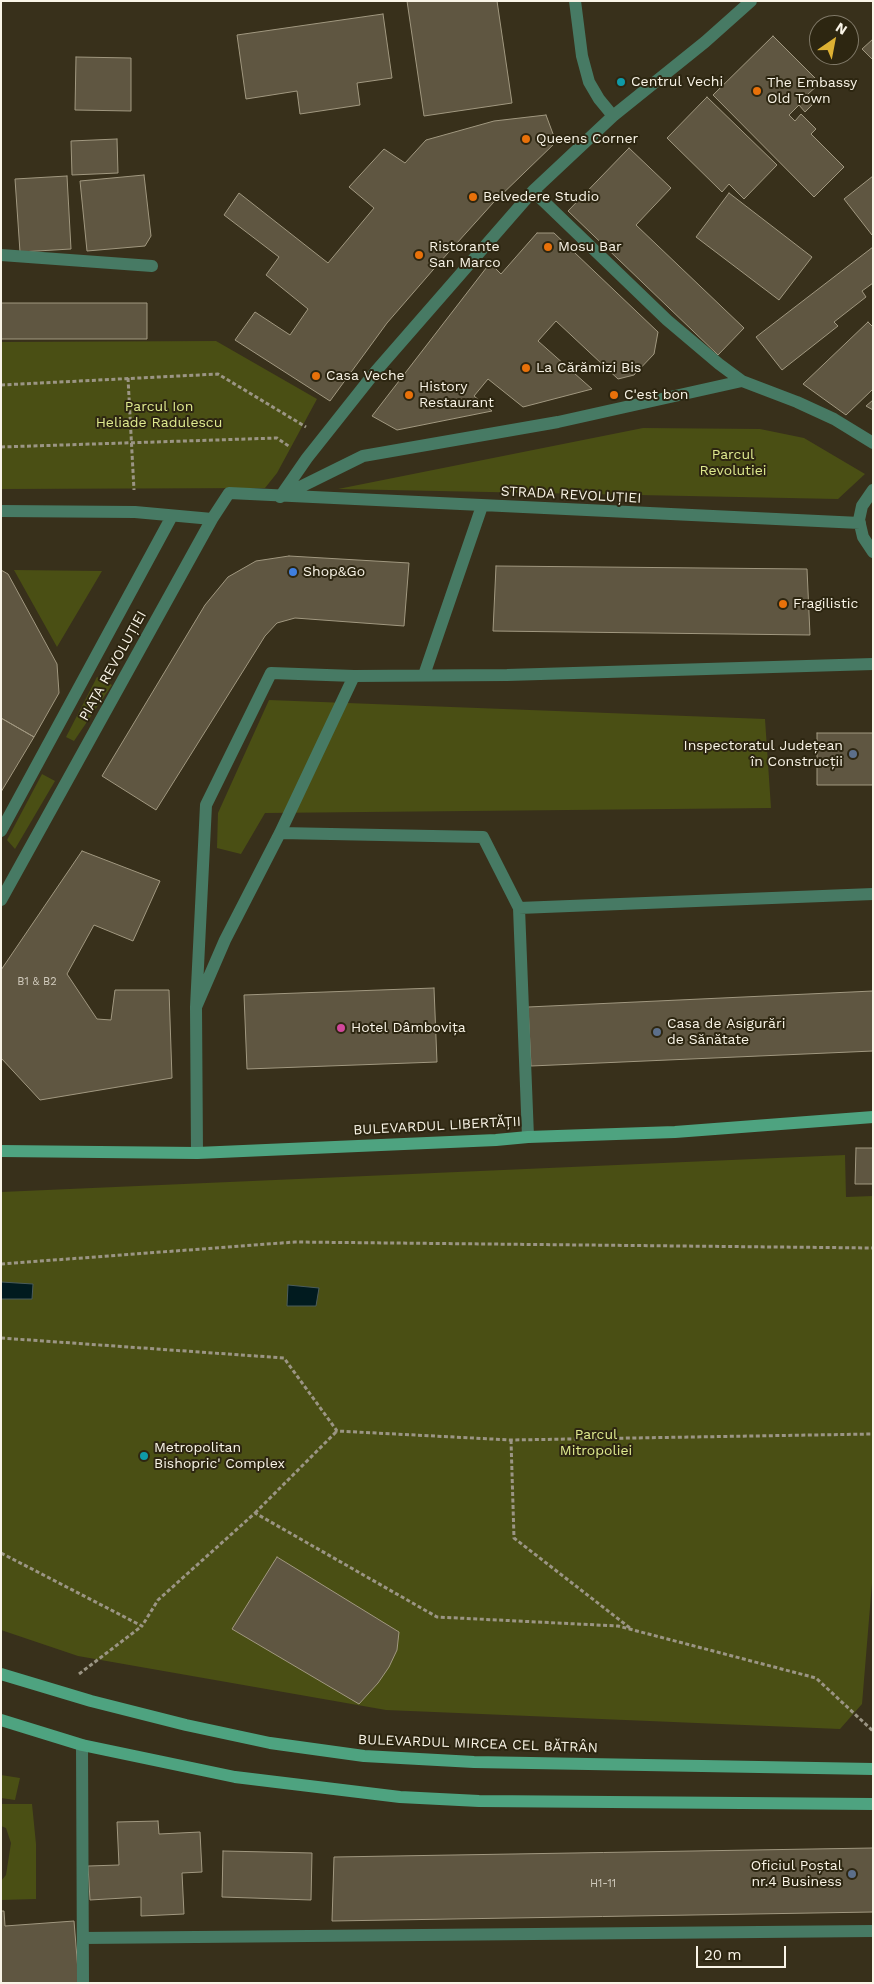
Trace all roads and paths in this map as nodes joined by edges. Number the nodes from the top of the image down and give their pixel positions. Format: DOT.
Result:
graph roads {
  1 [pos="574,1"];
  2 [pos="751,1"];
  3 [pos="614,116"];
  4 [pos="533,191"];
  5 [pos="1,256"];
  6 [pos="152,266"];
  7 [pos="128,378"];
  8 [pos="742,381"];
  9 [pos="1,385"];
  10 [pos="323,438"];
  11 [pos="131,443"];
  12 [pos="873,443"];
  13 [pos="1,448"];
  14 [pos="307,458"];
  15 [pos="873,490"];
  16 [pos="280,497"];
  17 [pos="482,506"];
  18 [pos="1,511"];
  19 [pos="135,512"];
  20 [pos="172,516"];
  21 [pos="212,519"];
  22 [pos="860,523"];
  23 [pos="873,552"];
  24 [pos="873,664"];
  25 [pos="424,675"];
  26 [pos="354,676"];
  27 [pos="1,831"];
  28 [pos="280,833"];
  29 [pos="873,894"];
  30 [pos="1,900"];
  31 [pos="519,908"];
  32 [pos="196,1007"];
  33 [pos="873,1117"];
  34 [pos="528,1137"];
  35 [pos="1,1151"];
  36 [pos="197,1153"];
  37 [pos="873,1248"];
  38 [pos="1,1264"];
  39 [pos="1,1338"];
  40 [pos="337,1431"];
  41 [pos="873,1434"];
  42 [pos="511,1440"];
  43 [pos="255,1512"];
  44 [pos="1,1553"];
  45 [pos="142,1626"];
  46 [pos="633,1630"];
  47 [pos="1,1674"];
  48 [pos="78,1675"];
  49 [pos="1,1720"];
  50 [pos="873,1731"];
  51 [pos="82,1745"];
  52 [pos="873,1769"];
  53 [pos="873,1804"];
  54 [pos="873,1931"];
  55 [pos="83,1938"];
  56 [pos="83,1983"];
  1 -- 3 [label="street"];
  2 -- 3 [label="street"];
  3 -- 4 [label="street"];
  4 -- 8 [label="street"];
  4 -- 10 [label="street"];
  5 -- 6 [label="street"];
  7 -- 9 [label="path"];
  7 -- 10 [label="path"];
  7 -- 11 [label="path"];
  8 -- 12 [label="street"];
  8 -- 16 [label="street"];
  10 -- 14 [label="street"];
  11 -- 13 [label="path"];
  11 -- 14 [label="path"];
  11 -- 19 [label="path"];
  14 -- 16 [label="street"];
  15 -- 22 [label="street"];
  16 -- 17 [label="street, STRADA REVOLUȚIEI"];
  16 -- 21 [label="street, PIAȚA REVOLUȚIEI"];
  17 -- 22 [label="street, STRADA REVOLUȚIEI"];
  17 -- 25 [label="street"];
  18 -- 19 [label="street"];
  19 -- 20 [label="street"];
  20 -- 21 [label="street"];
  20 -- 27 [label="street"];
  21 -- 30 [label="street, PIAȚA REVOLUȚIEI"];
  22 -- 23 [label="street"];
  24 -- 25 [label="street"];
  25 -- 26 [label="street"];
  26 -- 28 [label="street"];
  26 -- 32 [label="street"];
  28 -- 31 [label="street"];
  28 -- 32 [label="street"];
  29 -- 31 [label="street"];
  31 -- 34 [label="street"];
  32 -- 36 [label="street"];
  33 -- 34 [label="main road, BULEVARDUL LIBERTĂȚII"];
  34 -- 36 [label="main road, BULEVARDUL LIBERTĂȚII"];
  35 -- 36 [label="main road, BULEVARDUL LIBERTĂȚII"];
  37 -- 38 [label="path"];
  39 -- 40 [label="path"];
  40 -- 42 [label="path"];
  40 -- 43 [label="path"];
  41 -- 42 [label="path"];
  42 -- 46 [label="path"];
  43 -- 45 [label="path"];
  43 -- 46 [label="path"];
  44 -- 45 [label="path"];
  45 -- 48 [label="path"];
  46 -- 50 [label="path"];
  47 -- 52 [label="main road, BULEVARDUL MIRCEA CEL BĂTRÂN"];
  49 -- 51 [label="main road"];
  51 -- 53 [label="main road"];
  51 -- 55 [label="street"];
  54 -- 55 [label="street"];
  55 -- 56 [label="street"];
}
